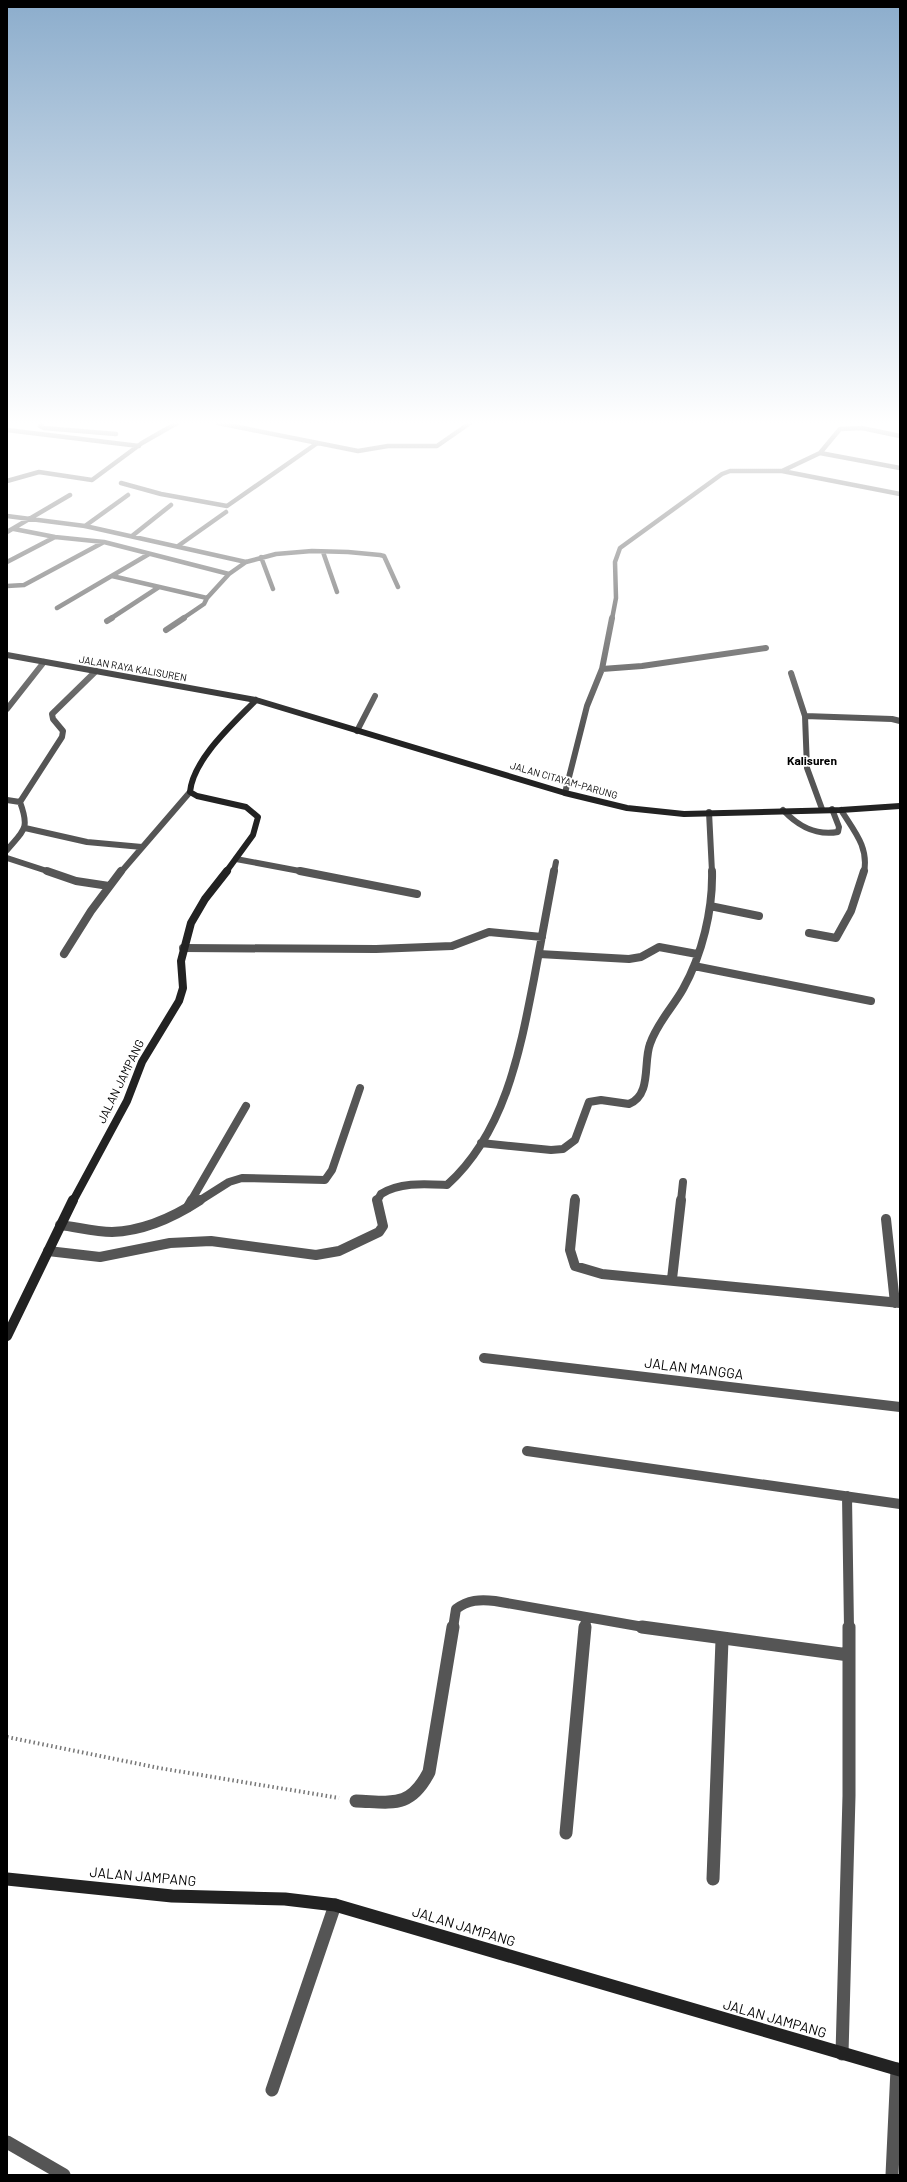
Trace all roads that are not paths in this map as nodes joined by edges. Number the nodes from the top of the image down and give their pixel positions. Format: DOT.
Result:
graph roads {
  1 [pos="20,525"];
  2 [pos="77,525"];
  3 [pos="146,525"];
  4 [pos="208,525"];
  5 [pos="652,525"];
  6 [pos="85,526"];
  7 [pos="14,529"];
  8 [pos="7,532"];
  9 [pos="132,536"];
  10 [pos="55,537"];
  11 [pos="104,542"];
  12 [pos="178,546"];
  13 [pos="323,552"];
  14 [pos="149,554"];
  15 [pos="261,557"];
  16 [pos="7,562"];
  17 [pos="246,562"];
  18 [pos="229,574"];
  19 [pos="112,576"];
  20 [pos="7,586"];
  21 [pos="398,587"];
  22 [pos="159,588"];
  23 [pos="273,589"];
  24 [pos="337,592"];
  25 [pos="206,598"];
  26 [pos="57,608"];
  27 [pos="107,622"];
  28 [pos="166,630"];
  29 [pos="766,648"];
  30 [pos="7,656"];
  31 [pos="44,662"];
  32 [pos="602,669"];
  33 [pos="96,671"];
  34 [pos="791,674"];
  35 [pos="375,696"];
  36 [pos="256,700"];
  37 [pos="7,709"];
  38 [pos="805,716"];
  39 [pos="900,721"];
  40 [pos="356,730"];
  41 [pos="190,792"];
  42 [pos="565,793"];
  43 [pos="7,800"];
  44 [pos="20,802"];
  45 [pos="900,806"];
  46 [pos="822,809"];
  47 [pos="832,809"];
  48 [pos="783,810"];
  49 [pos="841,810"];
  50 [pos="709,812"];
  51 [pos="25,828"];
  52 [pos="142,847"];
  53 [pos="7,850"];
  54 [pos="7,858"];
  55 [pos="236,859"];
  56 [pos="556,862"];
  57 [pos="109,886"];
  58 [pos="417,894"];
  59 [pos="710,906"];
  60 [pos="758,916"];
  61 [pos="809,933"];
  62 [pos="542,937"];
  63 [pos="183,948"];
  64 [pos="64,954"];
  65 [pos="539,954"];
  66 [pos="697,954"];
  67 [pos="694,966"];
  68 [pos="871,1001"];
  69 [pos="360,1088"];
  70 [pos="246,1106"];
  71 [pos="481,1143"];
  72 [pos="683,1182"];
  73 [pos="575,1198"];
  74 [pos="188,1208"];
  75 [pos="886,1219"];
  76 [pos="60,1225"];
  77 [pos="48,1250"];
  78 [pos="672,1279"];
  79 [pos="897,1303"];
  80 [pos="7,1336"];
  81 [pos="484,1358"];
  82 [pos="900,1407"];
  83 [pos="527,1451"];
  84 [pos="847,1496"];
  85 [pos="900,1504"];
  86 [pos="586,1619"];
  87 [pos="722,1640"];
  88 [pos="849,1655"];
  89 [pos="356,1801"];
  90 [pos="566,1833"];
  91 [pos="7,1879"];
  92 [pos="713,1879"];
  93 [pos="335,1906"];
  94 [pos="842,2054"];
  95 [pos="898,2070"];
  96 [pos="272,2090"];
  97 [pos="7,2142"];
  98 [pos="64,2175"];
  99 [pos="892,2175"];
  1 -- 7 [label="street"];
  2 -- 6 [label="street"];
  3 -- 9 [label="street"];
  4 -- 12 [label="street"];
  5 -- 32 [label="street"];
  6 -- 9 [label="street"];
  7 -- 8 [label="street"];
  7 -- 10 [label="street"];
  9 -- 12 [label="street"];
  10 -- 11 [label="street"];
  10 -- 16 [label="street"];
  11 -- 14 [label="street"];
  11 -- 20 [label="street"];
  12 -- 17 [label="street"];
  13 -- 15 [label="street"];
  13 -- 21 [label="street"];
  13 -- 24 [label="street"];
  14 -- 18 [label="street"];
  14 -- 19 [label="street"];
  15 -- 17 [label="street"];
  15 -- 23 [label="street"];
  17 -- 18 [label="street"];
  18 -- 25 [label="street"];
  19 -- 22 [label="street"];
  19 -- 26 [label="street"];
  22 -- 25 [label="street"];
  22 -- 27 [label="street"];
  25 -- 28 [label="street"];
  29 -- 32 [label="street"];
  30 -- 31 [label="street, JALAN RAYA KALISUREN"];
  31 -- 33 [label="street, JALAN RAYA KALISUREN"];
  31 -- 37 [label="street"];
  32 -- 42 [label="street"];
  33 -- 36 [label="street, JALAN RAYA KALISUREN"];
  33 -- 44 [label="street"];
  34 -- 38 [label="street"];
  35 -- 40 [label="street"];
  36 -- 40 [label="street, JALAN CITAYAM-PARUNG"];
  36 -- 41 [label="street"];
  38 -- 39 [label="street"];
  38 -- 46 [label="street"];
  40 -- 42 [label="street, JALAN CITAYAM-PARUNG"];
  41 -- 52 [label="street"];
  41 -- 55 [label="street, JALAN JAMPANG"];
  42 -- 50 [label="street, JALAN CITAYAM-PARUNG"];
  43 -- 44 [label="street"];
  44 -- 51 [label="street"];
  45 -- 49 [label="street, JALAN CITAYAM-PARUNG"];
  46 -- 47 [label="street, JALAN CITAYAM-PARUNG"];
  46 -- 48 [label="street, JALAN CITAYAM-PARUNG"];
  47 -- 48 [label="street"];
  47 -- 49 [label="street, JALAN CITAYAM-PARUNG"];
  48 -- 50 [label="street, JALAN CITAYAM-PARUNG"];
  49 -- 61 [label="street"];
  50 -- 59 [label="street"];
  51 -- 52 [label="street"];
  51 -- 53 [label="street"];
  52 -- 57 [label="street"];
  54 -- 57 [label="street"];
  55 -- 58 [label="street"];
  55 -- 63 [label="street, JALAN JAMPANG"];
  56 -- 62 [label="street"];
  57 -- 64 [label="street"];
  59 -- 60 [label="street"];
  59 -- 66 [label="street"];
  62 -- 63 [label="street"];
  62 -- 65 [label="street"];
  63 -- 76 [label="street, JALAN JAMPANG"];
  65 -- 66 [label="street"];
  65 -- 71 [label="street"];
  66 -- 67 [label="street"];
  67 -- 68 [label="street"];
  67 -- 71 [label="street"];
  69 -- 74 [label="street"];
  70 -- 74 [label="street"];
  71 -- 77 [label="street"];
  72 -- 78 [label="street"];
  73 -- 78 [label="street"];
  74 -- 76 [label="street"];
  75 -- 79 [label="street"];
  76 -- 77 [label="street, JALAN JAMPANG"];
  77 -- 80 [label="street, JALAN JAMPANG"];
  78 -- 79 [label="street"];
  81 -- 82 [label="street, JALAN MANGGA"];
  83 -- 84 [label="street"];
  84 -- 85 [label="street"];
  84 -- 88 [label="street"];
  86 -- 87 [label="street"];
  86 -- 89 [label="street"];
  86 -- 90 [label="street"];
  87 -- 88 [label="street"];
  87 -- 92 [label="street"];
  88 -- 94 [label="street"];
  91 -- 93 [label="street, JALAN JAMPANG"];
  93 -- 94 [label="street, JALAN JAMPANG"];
  93 -- 96 [label="street"];
  94 -- 95 [label="street, JALAN JAMPANG"];
  95 -- 99 [label="street"];
  97 -- 98 [label="street"];
}
